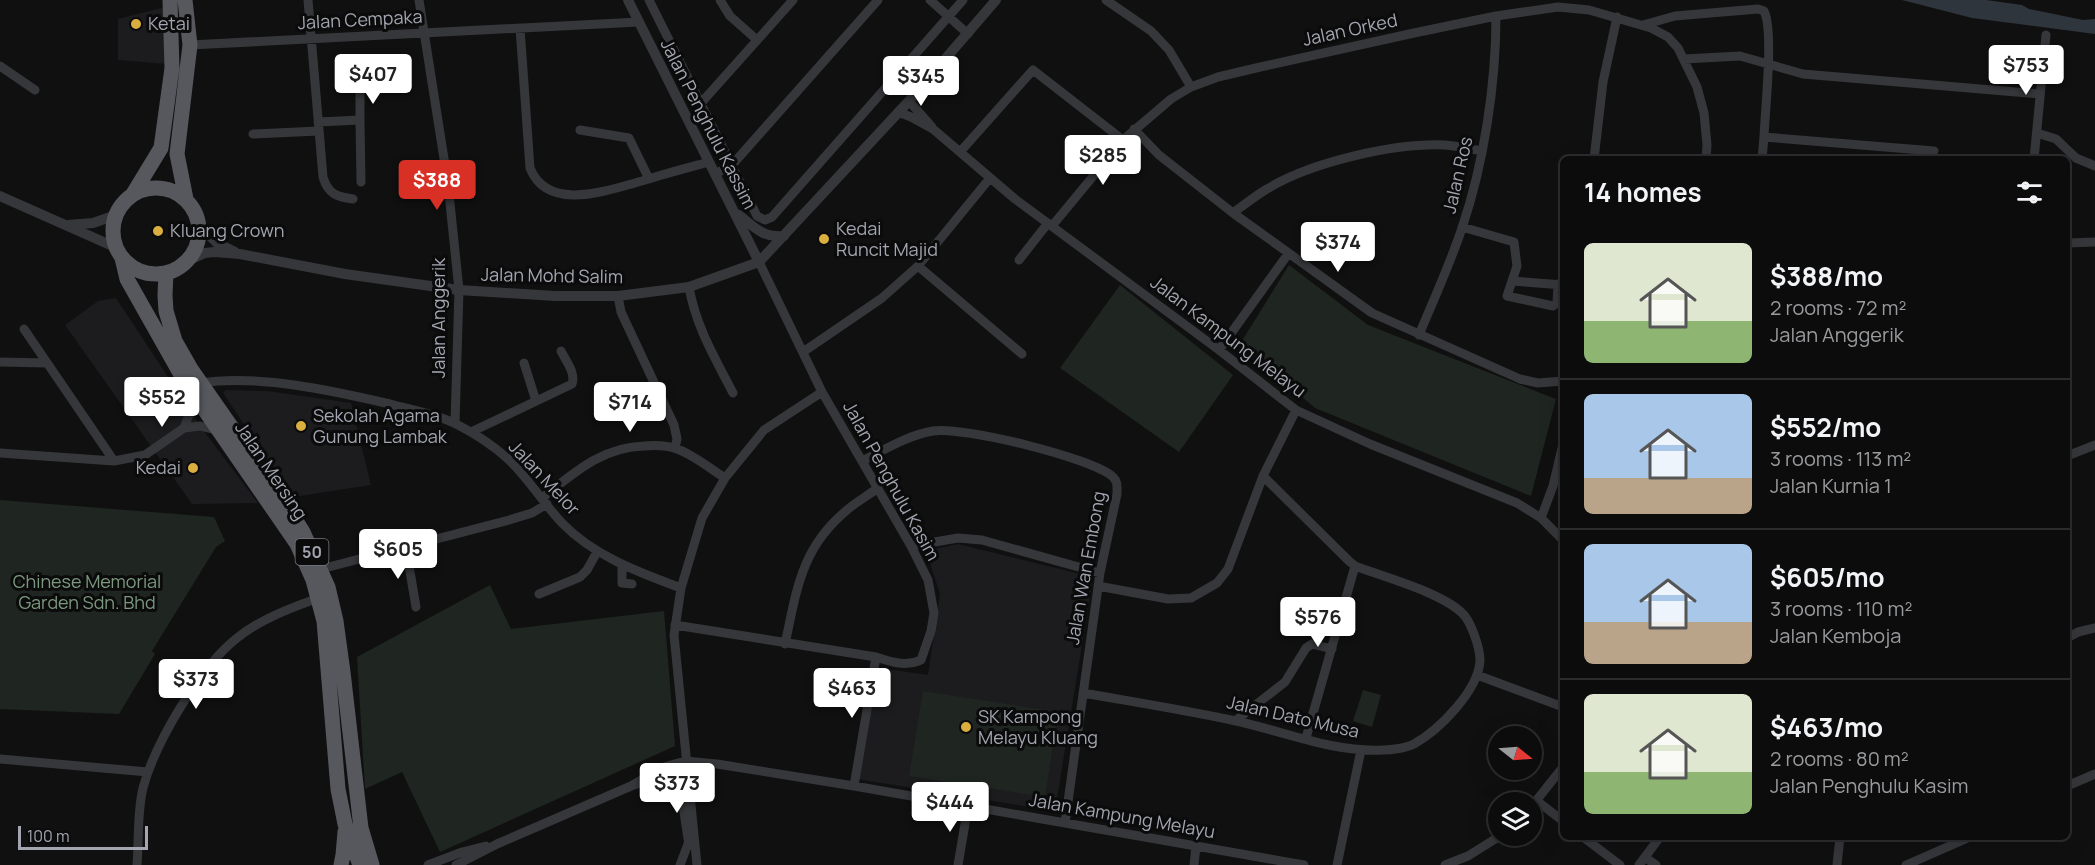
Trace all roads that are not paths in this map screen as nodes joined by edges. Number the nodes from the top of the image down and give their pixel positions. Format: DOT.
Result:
graph roads {
  1 [pos="170,0"];
  2 [pos="185,0"];
  3 [pos="308,0"];
  4 [pos="419,0"];
  5 [pos="628,0"];
  6 [pos="649,0"];
  7 [pos="720,0"];
  8 [pos="793,0"];
  9 [pos="878,0"];
  10 [pos="930,0"];
  11 [pos="963,0"];
  12 [pos="996,0"];
  13 [pos="1106,0"];
  14 [pos="1496,16"];
  15 [pos="949,17"];
  16 [pos="1617,17"];
  17 [pos="639,22"];
  18 [pos="1643,25"];
  19 [pos="520,28"];
  20 [pos="426,33"];
  21 [pos="968,34"];
  22 [pos="2046,35"];
  23 [pos="312,39"];
  24 [pos="757,40"];
  25 [pos="190,45"];
  26 [pos="1684,59"];
  27 [pos="1768,63"];
  28 [pos="0,66"];
  29 [pos="1191,87"];
  30 [pos="360,89"];
  31 [pos="35,90"];
  32 [pos="2040,94"];
  33 [pos="909,101"];
  34 [pos="701,103"];
  35 [pos="898,112"];
  36 [pos="360,120"];
  37 [pos="318,126"];
  38 [pos="933,129"];
  39 [pos="1134,129"];
  40 [pos="580,130"];
  41 [pos="2037,133"];
  42 [pos="253,134"];
  43 [pos="1764,137"];
  44 [pos="1123,140"];
  45 [pos="1482,151"];
  46 [pos="1934,151"];
  47 [pos="960,152"];
  48 [pos="1594,156"];
  49 [pos="1706,156"];
  50 [pos="1762,156"];
  51 [pos="2034,156"];
  52 [pos="709,162"];
  53 [pos="732,165"];
  54 [pos="2095,166"];
  55 [pos="715,174"];
  56 [pos="649,178"];
  57 [pos="990,178"];
  58 [pos="361,182"];
  59 [pos="133,194"];
  60 [pos="0,197"];
  61 [pos="186,199"];
  62 [pos="353,199"];
  63 [pos="734,211"];
  64 [pos="1233,213"];
  65 [pos="116,215"];
  66 [pos="1050,224"];
  67 [pos="65,225"];
  68 [pos="199,225"];
  69 [pos="1462,227"];
  70 [pos="784,236"];
  71 [pos="2070,243"];
  72 [pos="2095,243"];
  73 [pos="119,253"];
  74 [pos="240,254"];
  75 [pos="1288,254"];
  76 [pos="1019,260"];
  77 [pos="187,261"];
  78 [pos="759,262"];
  79 [pos="918,266"];
  80 [pos="166,273"];
  81 [pos="1512,281"];
  82 [pos="1560,284"];
  83 [pos="689,287"];
  84 [pos="1560,289"];
  85 [pos="459,290"];
  86 [pos="618,296"];
  87 [pos="24,329"];
  88 [pos="1419,335"];
  89 [pos="1219,350"];
  90 [pos="561,351"];
  91 [pos="803,352"];
  92 [pos="1022,354"];
  93 [pos="0,362"];
  94 [pos="47,363"];
  95 [pos="524,363"];
  96 [pos="184,380"];
  97 [pos="1560,381"];
  98 [pos="201,383"];
  99 [pos="822,392"];
  100 [pos="733,393"];
  101 [pos="536,401"];
  102 [pos="1296,410"];
  103 [pos="455,423"];
  104 [pos="184,428"];
  105 [pos="220,431"];
  106 [pos="471,432"];
  107 [pos="2095,445"];
  108 [pos="675,448"];
  109 [pos="0,453"];
  110 [pos="2070,455"];
  111 [pos="1560,457"];
  112 [pos="114,461"];
  113 [pos="862,461"];
  114 [pos="1263,476"];
  115 [pos="725,477"];
  116 [pos="878,488"];
  117 [pos="545,501"];
  118 [pos="1541,518"];
  119 [pos="1560,537"];
  120 [pos="911,546"];
  121 [pos="406,548"];
  122 [pos="597,552"];
  123 [pos="622,565"];
  124 [pos="1356,566"];
  125 [pos="321,569"];
  126 [pos="1100,573"];
  127 [pos="632,584"];
  128 [pos="1098,586"];
  129 [pos="681,588"];
  130 [pos="539,594"];
  131 [pos="319,598"];
  132 [pos="416,607"];
  133 [pos="675,624"];
  134 [pos="2095,628"];
  135 [pos="2070,636"];
  136 [pos="785,644"];
  137 [pos="1332,649"];
  138 [pos="876,657"];
  139 [pos="1477,675"];
  140 [pos="1083,693"];
  141 [pos="1560,705"];
  142 [pos="1235,721"];
  143 [pos="1305,738"];
  144 [pos="1361,750"];
  145 [pos="0,759"];
  146 [pos="685,761"];
  147 [pos="1560,771"];
  148 [pos="148,772"];
  149 [pos="2095,774"];
  150 [pos="2070,785"];
  151 [pos="631,786"];
  152 [pos="854,786"];
  153 [pos="1542,794"];
  154 [pos="968,806"];
  155 [pos="1542,809"];
  156 [pos="358,810"];
  157 [pos="1560,819"];
  158 [pos="1065,823"];
  159 [pos="345,824"];
  160 [pos="1587,840"];
  161 [pos="1658,840"];
  162 [pos="1840,840"];
  163 [pos="1963,840"];
  164 [pos="497,844"];
  165 [pos="688,844"];
  166 [pos="1488,844"];
  167 [pos="1196,846"];
  168 [pos="1642,861"];
  169 [pos="137,865"];
  170 [pos="341,865"];
  171 [pos="360,865"];
  172 [pos="372,865"];
  173 [pos="384,865"];
  174 [pos="428,865"];
  175 [pos="456,865"];
  176 [pos="680,865"];
  177 [pos="697,865"];
  178 [pos="958,865"];
  179 [pos="1194,865"];
  180 [pos="1304,865"];
  181 [pos="1337,865"];
  182 [pos="1445,865"];
  183 [pos="1620,865"];
  184 [pos="1656,865"];
  185 [pos="1837,865"];
  186 [pos="1906,865"];
  1 -- 59 [label="highway"];
  2 -- 25 [label="highway"];
  3 -- 23 [label="street"];
  4 -- 20 [label="street, Jalan Anggerik"];
  5 -- 17 [label="street, Jalan Penghulu Kassim"];
  6 -- 34 [label="street, Jalan Penghulu Kassim"];
  7 -- 24 [label="street"];
  8 -- 24 [label="street"];
  9 -- 53 [label="street"];
  10 -- 15 [label="street"];
  11 -- 15 [label="street"];
  12 -- 21 [label="street, Jalan Mohd Salim"];
  13 -- 29 [label="street"];
  14 -- 16 [label="street, Jalan Orked"];
  14 -- 29 [label="street, Jalan Orked"];
  14 -- 45 [label="street, Jalan Ros"];
  15 -- 21 [label="street"];
  15 -- 53 [label="street, Jalan Penghulu Kassim"];
  16 -- 18 [label="street, Jalan Orked"];
  16 -- 48 [label="street"];
  17 -- 19 [label="street, Jalan Cempaka"];
  17 -- 52 [label="street, Jalan Penghulu Kassim"];
  18 -- 26 [label="street, Jalan Orked"];
  18 -- 27 [label="street"];
  19 -- 20 [label="street, Jalan Cempaka"];
  19 -- 56 [label="street"];
  20 -- 23 [label="street, Jalan Cempaka"];
  20 -- 85 [label="street, Jalan Anggerik"];
  21 -- 33 [label="street, Jalan Mohd Salim"];
  22 -- 32 [label="street"];
  23 -- 25 [label="street, Jalan Cempaka"];
  23 -- 37 [label="street"];
  24 -- 34 [label="street"];
  25 -- 61 [label="highway"];
  26 -- 27 [label="street"];
  26 -- 49 [label="street, Jalan Orked"];
  27 -- 32 [label="street"];
  27 -- 43 [label="street"];
  28 -- 31 [label="street"];
  29 -- 39 [label="street, Jalan Orked"];
  30 -- 36 [label="street"];
  32 -- 41 [label="street"];
  33 -- 35 [label="street, Jalan Mohd Salim"];
  33 -- 38 [label="street, Jalan Kampung Melayu"];
  34 -- 53 [label="street, Jalan Penghulu Kassim"];
  35 -- 38 [label="street, Jalan Kampung Melayu"];
  35 -- 70 [label="street, Jalan Mohd Salim"];
  36 -- 37 [label="street"];
  36 -- 58 [label="street"];
  37 -- 42 [label="street"];
  37 -- 62 [label="street"];
  38 -- 47 [label="street, Jalan Kampung Melayu"];
  39 -- 44 [label="street, Jalan Orked"];
  39 -- 64 [label="street"];
  40 -- 56 [label="street"];
  41 -- 51 [label="street"];
  41 -- 54 [label="street"];
  43 -- 46 [label="street"];
  43 -- 50 [label="street"];
  44 -- 47 [label="street"];
  44 -- 66 [label="street, Jalan Orked"];
  45 -- 64 [label="street"];
  45 -- 69 [label="street, Jalan Ros"];
  47 -- 57 [label="street, Jalan Kampung Melayu"];
  52 -- 55 [label="street, Jalan Penghulu Kassim"];
  52 -- 56 [label="street"];
  53 -- 55 [label="street"];
  55 -- 63 [label="street, Jalan Penghulu Kassim"];
  57 -- 66 [label="street, Jalan Kampung Melayu"];
  57 -- 79 [label="street"];
  59 -- 61 [label="highway"];
  59 -- 65 [label="highway"];
  60 -- 67 [label="street"];
  61 -- 68 [label="highway"];
  63 -- 70 [label="street"];
  63 -- 78 [label="street, Jalan Penghulu Kassim"];
  64 -- 75 [label="street"];
  65 -- 67 [label="street"];
  65 -- 73 [label="highway, 50"];
  66 -- 76 [label="street, Jalan Orked"];
  66 -- 89 [label="street, Jalan Kampung Melayu"];
  67 -- 73 [label="street"];
  68 -- 74 [label="street, Jalan Mohd Salim"];
  68 -- 77 [label="highway"];
  69 -- 81 [label="street"];
  69 -- 88 [label="street, Jalan Ros"];
  70 -- 78 [label="street, Jalan Mohd Salim"];
  71 -- 72 [label="street"];
  73 -- 80 [label="highway"];
  73 -- 96 [label="highway, Jalan Mersing / 50"];
  74 -- 77 [label="street, Jalan Mohd Salim"];
  74 -- 85 [label="street, Jalan Mohd Salim"];
  75 -- 88 [label="street"];
  75 -- 89 [label="street"];
  77 -- 80 [label="highway"];
  78 -- 83 [label="street, Jalan Mohd Salim"];
  78 -- 91 [label="street, Jalan Penghulu Kasim"];
  79 -- 91 [label="street"];
  79 -- 92 [label="street"];
  80 -- 98 [label="highway, Jalan Mersing / 50"];
  81 -- 82 [label="street"];
  81 -- 84 [label="street"];
  83 -- 86 [label="street, Jalan Mohd Salim"];
  83 -- 100 [label="street"];
  85 -- 86 [label="street, Jalan Mohd Salim"];
  85 -- 103 [label="street, Jalan Anggerik"];
  86 -- 108 [label="street"];
  87 -- 94 [label="street"];
  88 -- 97 [label="street"];
  89 -- 102 [label="street, Jalan Kampung Melayu"];
  90 -- 101 [label="street"];
  91 -- 99 [label="street, Jalan Penghulu Kasim"];
  93 -- 94 [label="street"];
  94 -- 112 [label="street"];
  95 -- 101 [label="street"];
  96 -- 104 [label="street"];
  96 -- 105 [label="highway, Jalan Mersing / 50"];
  98 -- 103 [label="street, Jalan Melor"];
  98 -- 125 [label="highway, Jalan Mersing / 50"];
  99 -- 113 [label="street, Jalan Penghulu Kasim"];
  99 -- 115 [label="street"];
  101 -- 106 [label="street"];
  102 -- 114 [label="street"];
  102 -- 118 [label="street, Jalan Kampung Melayu"];
  103 -- 106 [label="street, Jalan Melor"];
  104 -- 105 [label="street"];
  104 -- 112 [label="street"];
  105 -- 131 [label="highway, Jalan Mersing / 50"];
  106 -- 117 [label="street, Jalan Melor"];
  107 -- 110 [label="street"];
  108 -- 115 [label="street"];
  108 -- 117 [label="street"];
  109 -- 112 [label="street"];
  111 -- 118 [label="street"];
  113 -- 116 [label="street, Jalan Penghulu Kasim"];
  113 -- 126 [label="street, Jalan Wan Embong"];
  114 -- 124 [label="street, Jalan Dato Musa"];
  114 -- 128 [label="street"];
  115 -- 129 [label="street"];
  116 -- 120 [label="street, Jalan Penghulu Kasim"];
  116 -- 136 [label="street"];
  117 -- 121 [label="street"];
  117 -- 122 [label="street, Jalan Melor"];
  118 -- 119 [label="street, Jalan Kampung Melayu"];
  120 -- 126 [label="street"];
  120 -- 138 [label="street, Jalan Penghulu Kasim"];
  121 -- 125 [label="street"];
  121 -- 132 [label="street"];
  122 -- 123 [label="street, Jalan Melor"];
  122 -- 130 [label="street"];
  123 -- 127 [label="street"];
  123 -- 129 [label="street, Jalan Melor"];
  124 -- 137 [label="street"];
  124 -- 139 [label="street, Jalan Dato Musa"];
  125 -- 156 [label="highway, Jalan Mersing / 50"];
  126 -- 128 [label="street, Jalan Wan Embong"];
  128 -- 140 [label="street, Jalan Wan Embong"];
  129 -- 133 [label="street"];
  131 -- 148 [label="street"];
  131 -- 159 [label="highway, Jalan Mersing / 50"];
  133 -- 136 [label="street, Jalan Penghulu Kasim"];
  133 -- 146 [label="street"];
  134 -- 135 [label="street"];
  136 -- 138 [label="street, Jalan Penghulu Kasim"];
  137 -- 142 [label="street"];
  137 -- 143 [label="street"];
  138 -- 152 [label="street"];
  139 -- 141 [label="street"];
  139 -- 144 [label="street, Jalan Dato Musa"];
  140 -- 142 [label="street, Jalan Dato Musa"];
  140 -- 158 [label="street, Jalan Wan Embong"];
  142 -- 143 [label="street, Jalan Dato Musa"];
  143 -- 144 [label="street, Jalan Dato Musa"];
  144 -- 181 [label="street"];
  145 -- 148 [label="street"];
  146 -- 151 [label="street"];
  146 -- 152 [label="street, Jalan Kampung Melayu"];
  146 -- 177 [label="street"];
  147 -- 153 [label="street"];
  148 -- 169 [label="street"];
  149 -- 150 [label="street"];
  151 -- 164 [label="street"];
  151 -- 165 [label="street"];
  152 -- 154 [label="street, Jalan Kampung Melayu"];
  154 -- 158 [label="street, Jalan Kampung Melayu"];
  154 -- 178 [label="street"];
  155 -- 157 [label="street"];
  156 -- 172 [label="highway, Jalan Mersing / 50"];
  156 -- 173 [label="highway"];
  158 -- 167 [label="street, Jalan Kampung Melayu"];
  159 -- 170 [label="highway"];
  159 -- 171 [label="highway, Jalan Mersing / 50"];
  160 -- 183 [label="street"];
  161 -- 168 [label="street"];
  162 -- 185 [label="street"];
  163 -- 186 [label="street"];
  164 -- 174 [label="street"];
  164 -- 175 [label="street"];
  165 -- 176 [label="street"];
  165 -- 177 [label="street"];
  166 -- 182 [label="street"];
  167 -- 179 [label="street"];
  167 -- 180 [label="street, Jalan Kampung Melayu"];
  168 -- 184 [label="street"];
}
